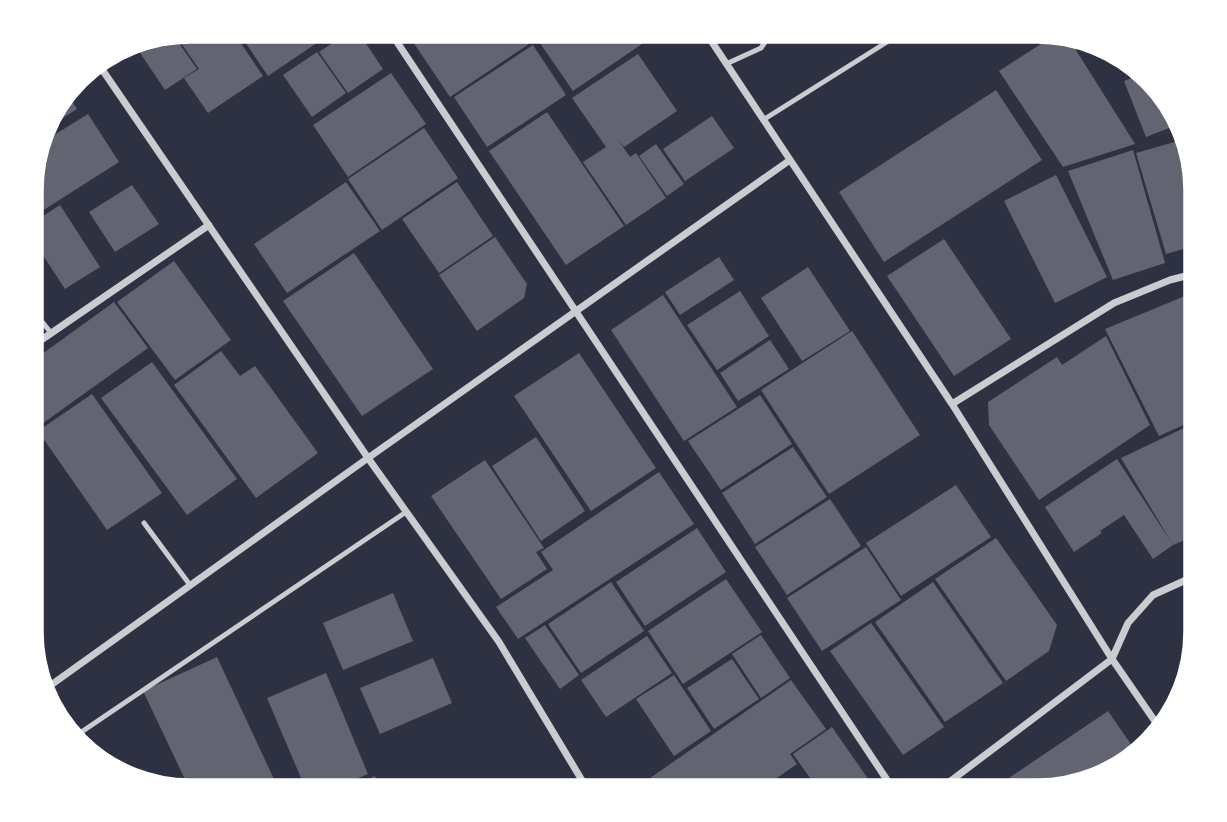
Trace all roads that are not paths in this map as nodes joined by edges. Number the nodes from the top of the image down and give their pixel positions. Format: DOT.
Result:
graph roads {
  1 [pos="397,42"];
  2 [pos="713,42"];
  3 [pos="765,42"];
  4 [pos="887,42"];
  5 [pos="726,64"];
  6 [pos="103,71"];
  7 [pos="763,120"];
  8 [pos="790,160"];
  9 [pos="209,225"];
  10 [pos="1185,276"];
  11 [pos="575,310"];
  12 [pos="42,322"];
  13 [pos="51,333"];
  14 [pos="42,339"];
  15 [pos="952,404"];
  16 [pos="368,458"];
  17 [pos="406,512"];
  18 [pos="144,523"];
  19 [pos="1185,580"];
  20 [pos="190,585"];
  21 [pos="1112,659"];
  22 [pos="52,685"];
  23 [pos="1155,721"];
  24 [pos="81,732"];
  25 [pos="582,780"];
  26 [pos="887,780"];
  27 [pos="952,780"];
  1 -- 11 [label="street"];
  2 -- 5 [label="street"];
  3 -- 5 [label="lane"];
  4 -- 7 [label="lane"];
  5 -- 7 [label="street"];
  6 -- 9 [label="street"];
  7 -- 8 [label="street"];
  8 -- 11 [label="street"];
  8 -- 15 [label="street"];
  9 -- 13 [label="street"];
  9 -- 16 [label="street"];
  10 -- 15 [label="street"];
  11 -- 16 [label="street"];
  11 -- 26 [label="street"];
  12 -- 13 [label="lane"];
  13 -- 14 [label="street"];
  15 -- 21 [label="street"];
  16 -- 17 [label="street"];
  16 -- 20 [label="street"];
  17 -- 24 [label="lane"];
  17 -- 25 [label="street"];
  18 -- 20 [label="lane"];
  19 -- 21 [label="street"];
  20 -- 22 [label="street"];
  21 -- 23 [label="street"];
  21 -- 27 [label="street"];
}
